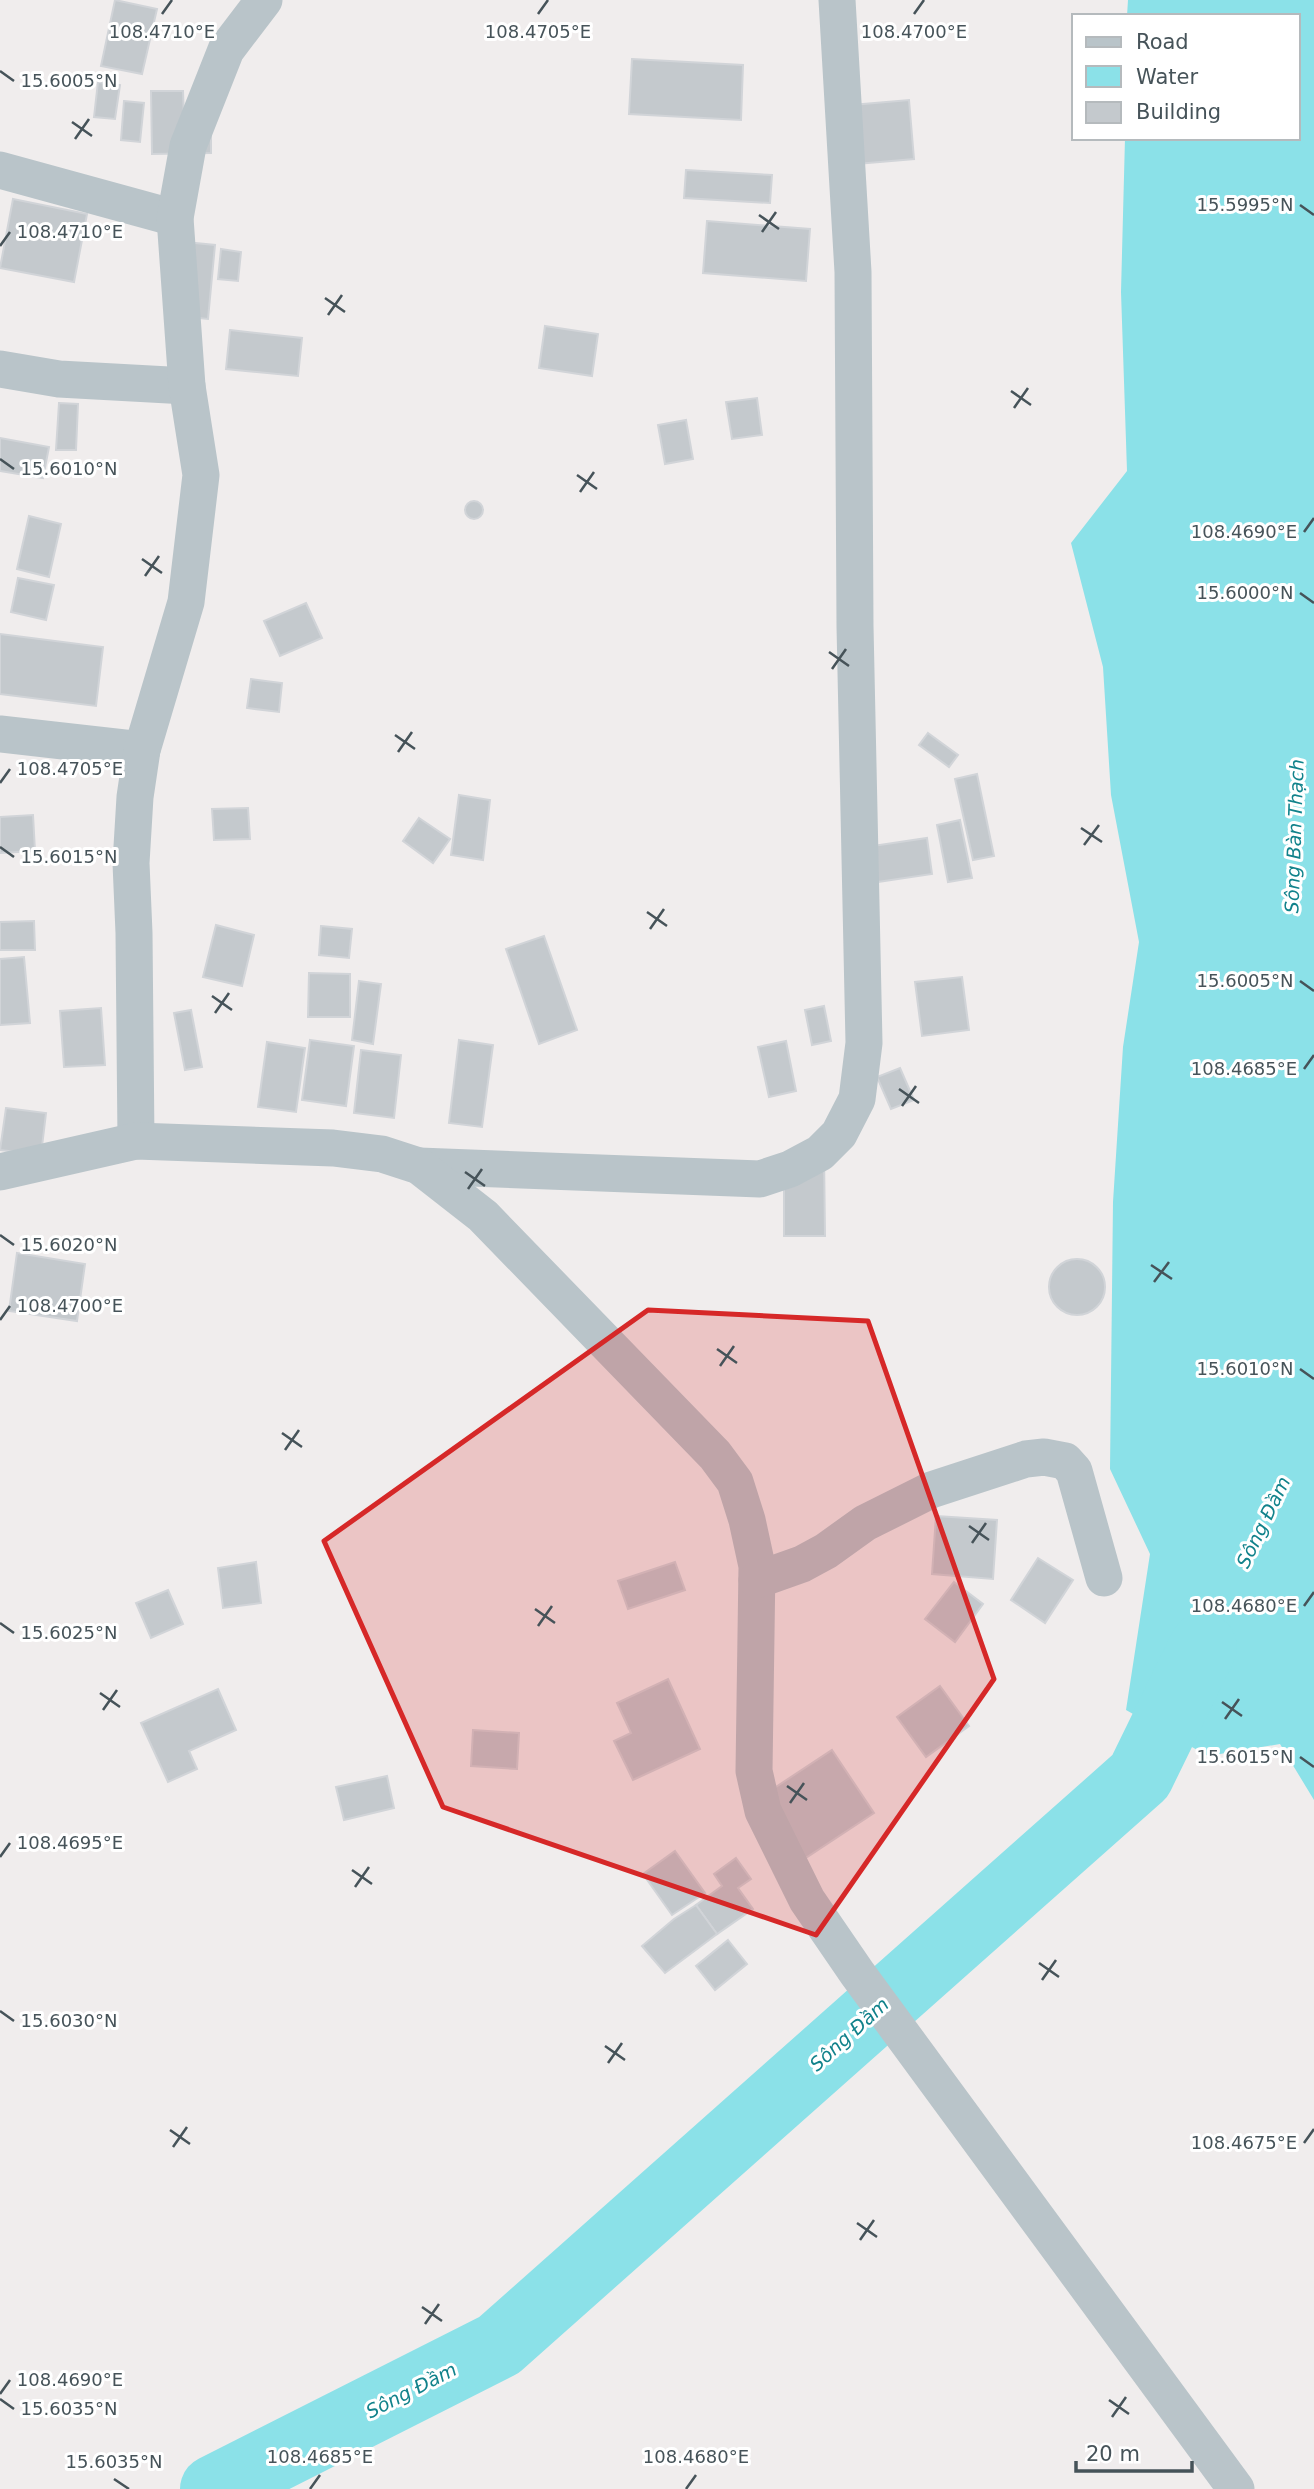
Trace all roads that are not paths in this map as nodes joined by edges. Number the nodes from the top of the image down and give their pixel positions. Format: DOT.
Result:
graph roads {
  1 [pos="264,0"];
  2 [pos="837,0"];
  3 [pos="0,170"];
  4 [pos="174,218"];
  5 [pos="0,369"];
  6 [pos="187,386"];
  7 [pos="0,734"];
  8 [pos="142,750"];
  9 [pos="136,1142"];
  10 [pos="419,1166"];
  11 [pos="0,1172"];
  12 [pos="1104,1578"];
  13 [pos="757,1580"];
  14 [pos="1236,2489"];
  1 -- 4 [label="street"];
  2 -- 10 [label="street"];
  3 -- 4 [label="street"];
  4 -- 6 [label="street"];
  5 -- 6 [label="street"];
  6 -- 8 [label="street"];
  7 -- 8 [label="street"];
  8 -- 9 [label="street"];
  9 -- 10 [label="street"];
  9 -- 11 [label="street"];
  10 -- 13 [label="street"];
  12 -- 13 [label="street"];
  13 -- 14 [label="street"];
}
